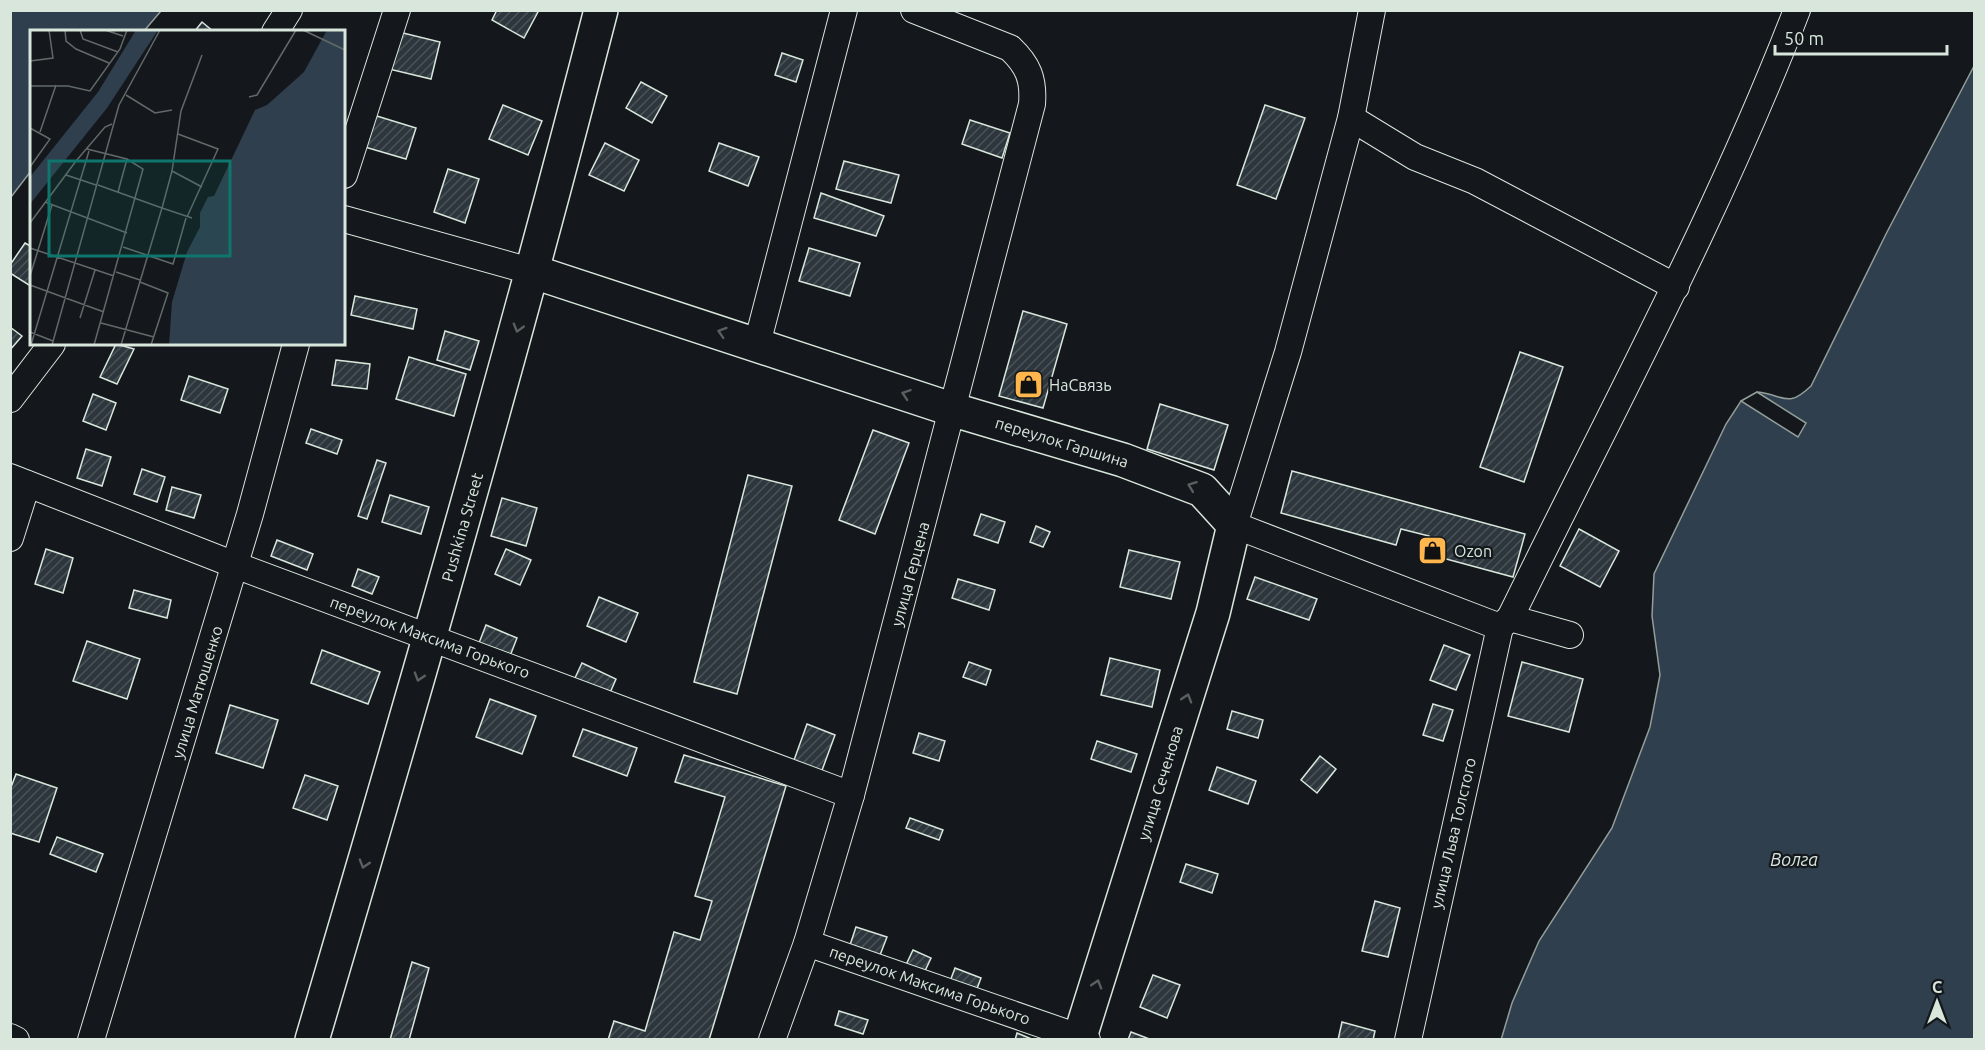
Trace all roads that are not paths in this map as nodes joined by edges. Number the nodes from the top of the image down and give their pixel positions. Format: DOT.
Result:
graph roads {
  1 [pos="289,10"];
  2 [pos="397,10"];
  3 [pos="602,10"];
  4 [pos="844,10"];
  5 [pos="914,10"];
  6 [pos="1372,10"];
  7 [pos="1797,10"];
  8 [pos="276,30"];
  9 [pos="1351,118"];
  10 [pos="345,172"];
  11 [pos="345,219"];
  12 [pos="534,272"];
  13 [pos="1676,287"];
  14 [pos="757,344"];
  15 [pos="51,345"];
  16 [pos="296,345"];
  17 [pos="10,399"];
  18 [pos="954,410"];
  19 [pos="19,480"];
  20 [pos="1234,525"];
  21 [pos="10,538"];
  22 [pos="236,565"];
  23 [pos="1505,623"];
  24 [pos="1570,635"];
  25 [pos="432,637"];
  26 [pos="851,795"];
  27 [pos="807,943"];
  28 [pos="10,1037"];
  29 [pos="1082,1039"];
  30 [pos="16,1040"];
  31 [pos="91,1040"];
  32 [pos="312,1040"];
  33 [pos="772,1040"];
  34 [pos="1408,1040"];
  1 -- 8 [label="street"];
  2 -- 10 [label="street"];
  3 -- 12 [label="main road, Pushkina Street"];
  4 -- 14 [label="street"];
  5 -- 18 [label="street, улица Герцена"];
  6 -- 9 [label="street"];
  7 -- 13 [label="street, улица Льва Толстого"];
  9 -- 13 [label="street"];
  9 -- 20 [label="street"];
  11 -- 12 [label="street"];
  14 -- 12 [label="main road, переулок Гаршина, one-way"];
  12 -- 25 [label="main road, Pushkina Street, one-way"];
  13 -- 23 [label="street, улица Льва Толстого"];
  18 -- 14 [label="main road, переулок Гаршина, one-way"];
  15 -- 17 [label="street"];
  16 -- 22 [label="street, улица Матюшенко"];
  20 -- 18 [label="main road, переулок Гаршина, one-way"];
  18 -- 26 [label="street, улица Герцена"];
  19 -- 21 [label="street"];
  19 -- 22 [label="street, переулок Максима Горького"];
  20 -- 23 [label="street, переулок Гаршина"];
  29 -- 20 [label="main road, улица Сеченова, one-way"];
  22 -- 25 [label="street, переулок Максима Горького"];
  22 -- 31 [label="street, улица Матюшенко"];
  23 -- 24 [label="street, переулок Гаршина"];
  23 -- 34 [label="street, улица Льва Толстого"];
  25 -- 26 [label="street, переулок Максима Горького"];
  25 -- 32 [label="main road, Pushkina Street, one-way"];
  26 -- 27 [label="street, улица Герцена"];
  27 -- 29 [label="street, переулок Максима Горького"];
  27 -- 33 [label="street, улица Герцена"];
  28 -- 30 [label="street"];
}
